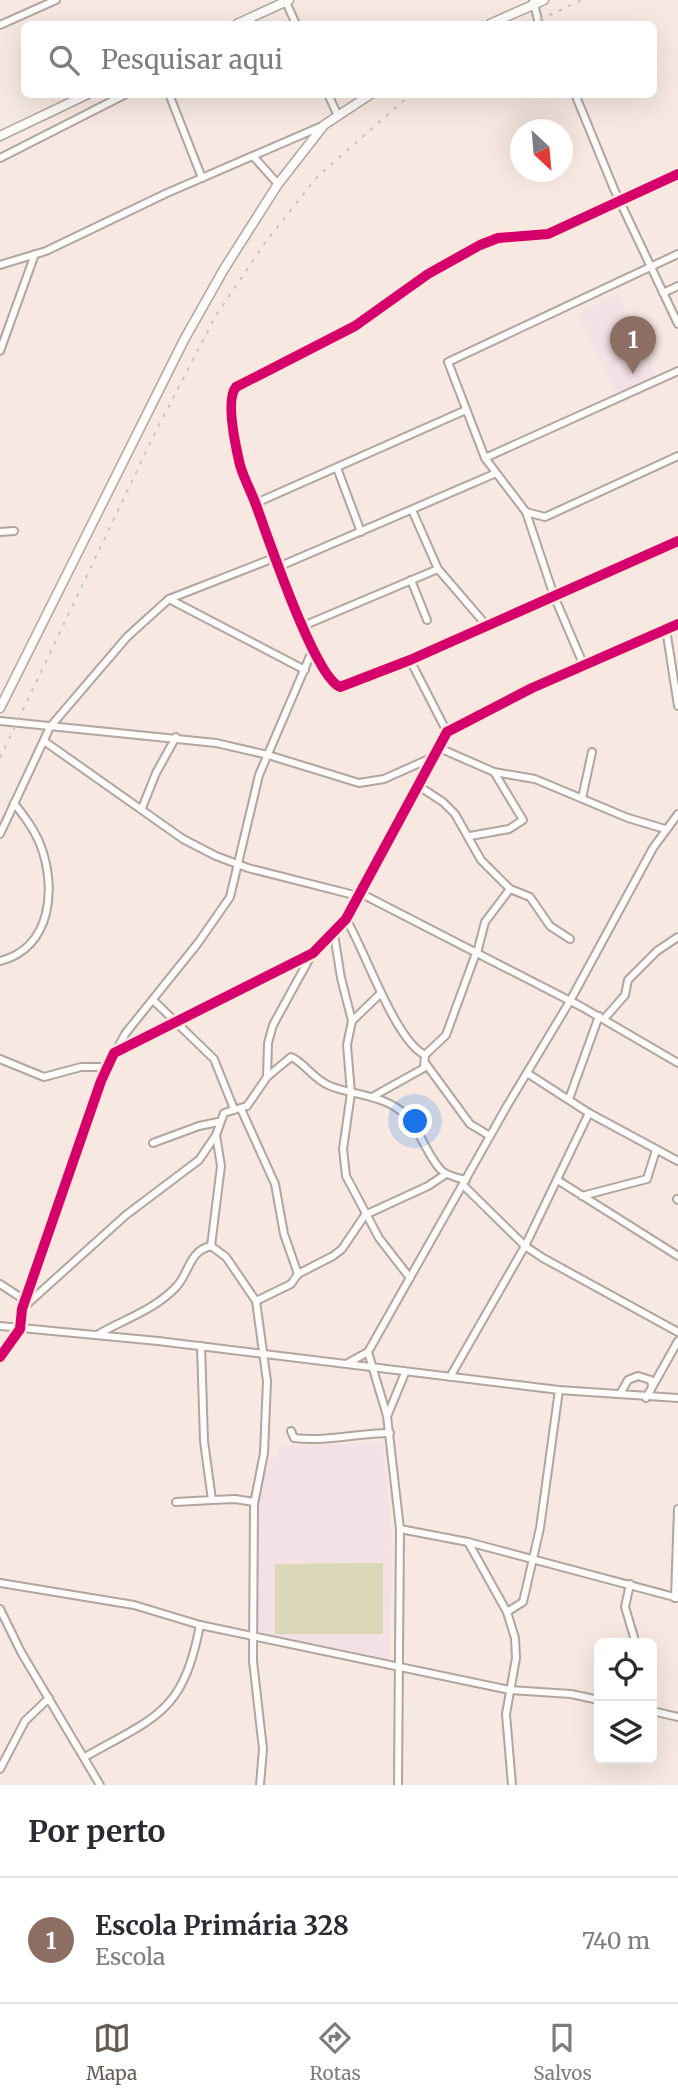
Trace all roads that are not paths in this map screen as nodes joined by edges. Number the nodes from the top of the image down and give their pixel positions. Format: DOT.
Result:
graph roads {
  1 [pos="56,0"];
  2 [pos="287,0"];
  3 [pos="544,0"];
  4 [pos="533,2"];
  5 [pos="243,21"];
  6 [pos="295,21"];
  7 [pos="496,21"];
  8 [pos="538,21"];
  9 [pos="0,25"];
  10 [pos="80,98"];
  11 [pos="118,98"];
  12 [pos="171,98"];
  13 [pos="330,98"];
  14 [pos="365,98"];
  15 [pos="577,98"];
  16 [pos="338,116"];
  17 [pos="324,125"];
  18 [pos="0,136"];
  19 [pos="253,156"];
  20 [pos="0,158"];
  21 [pos="678,174"];
  22 [pos="202,178"];
  23 [pos="278,184"];
  24 [pos="621,200"];
  25 [pos="35,254"];
  26 [pos="678,254"];
  27 [pos="0,265"];
  28 [pos="651,267"];
  29 [pos="678,286"];
  30 [pos="663,293"];
  31 [pos="678,324"];
  32 [pos="0,351"];
  33 [pos="678,371"];
  34 [pos="466,410"];
  35 [pos="678,456"];
  36 [pos="485,458"];
  37 [pos="337,468"];
  38 [pos="494,474"];
  39 [pos="256,503"];
  40 [pos="412,510"];
  41 [pos="526,512"];
  42 [pos="14,531"];
  43 [pos="0,532"];
  44 [pos="361,532"];
  45 [pos="678,541"];
  46 [pos="274,558"];
  47 [pos="278,567"];
  48 [pos="438,569"];
  49 [pos="411,580"];
  50 [pos="554,596"];
  51 [pos="169,599"];
  52 [pos="427,620"];
  53 [pos="678,624"];
  54 [pos="303,626"];
  55 [pos="486,626"];
  56 [pos="666,629"];
  57 [pos="313,649"];
  58 [pos="410,660"];
  59 [pos="584,666"];
  60 [pos="305,670"];
  61 [pos="676,674"];
  62 [pos="678,705"];
  63 [pos="0,708"];
  64 [pos="0,721"];
  65 [pos="50,727"];
  66 [pos="447,732"];
  67 [pos="176,737"];
  68 [pos="44,741"];
  69 [pos="436,747"];
  70 [pos="592,752"];
  71 [pos="268,755"];
  72 [pos="431,758"];
  73 [pos="494,772"];
  74 [pos="417,785"];
  75 [pos="582,799"];
  76 [pos="14,803"];
  77 [pos="142,808"];
  78 [pos="678,814"];
  79 [pos="665,829"];
  80 [pos="0,834"];
  81 [pos="470,836"];
  82 [pos="239,865"];
  83 [pos="510,889"];
  84 [pos="359,894"];
  85 [pos="346,919"];
  86 [pos="334,934"];
  87 [pos="678,937"];
  88 [pos="570,939"];
  89 [pos="313,953"];
  90 [pos="477,953"];
  91 [pos="0,961"];
  92 [pos="381,993"];
  93 [pos="153,1000"];
  94 [pos="570,1001"];
  95 [pos="601,1017"];
  96 [pos="352,1021"];
  97 [pos="175,1023"];
  98 [pos="114,1053"];
  99 [pos="425,1055"];
  100 [pos="0,1059"];
  101 [pos="678,1063"];
  102 [pos="426,1064"];
  103 [pos="107,1067"];
  104 [pos="527,1073"];
  105 [pos="267,1077"];
  106 [pos="351,1093"];
  107 [pos="372,1097"];
  108 [pos="569,1099"];
  109 [pos="238,1109"];
  110 [pos="589,1113"];
  111 [pos="218,1122"];
  112 [pos="216,1135"];
  113 [pos="490,1136"];
  114 [pos="153,1143"];
  115 [pos="656,1150"];
  116 [pos="678,1161"];
  117 [pos="446,1174"];
  118 [pos="559,1181"];
  119 [pos="464,1182"];
  120 [pos="582,1196"];
  121 [pos="365,1215"];
  122 [pos="525,1246"];
  123 [pos="678,1246"];
  124 [pos="211,1247"];
  125 [pos="676,1255"];
  126 [pos="298,1274"];
  127 [pos="410,1278"];
  128 [pos="0,1284"];
  129 [pos="26,1301"];
  130 [pos="256,1301"];
  131 [pos="22,1309"];
  132 [pos="0,1326"];
  133 [pos="20,1329"];
  134 [pos="678,1332"];
  135 [pos="97,1335"];
  136 [pos="678,1341"];
  137 [pos="201,1346"];
  138 [pos="368,1352"];
  139 [pos="263,1354"];
  140 [pos="0,1357"];
  141 [pos="348,1363"];
  142 [pos="375,1368"];
  143 [pos="405,1373"];
  144 [pos="450,1377"];
  145 [pos="652,1386"];
  146 [pos="559,1390"];
  147 [pos="620,1394"];
  148 [pos="646,1398"];
  149 [pos="678,1398"];
  150 [pos="387,1416"];
  151 [pos="291,1432"];
  152 [pos="390,1433"];
  153 [pos="212,1500"];
  154 [pos="176,1502"];
  155 [pos="254,1502"];
  156 [pos="678,1509"];
  157 [pos="400,1529"];
  158 [pos="468,1542"];
  159 [pos="533,1560"];
  160 [pos="0,1583"];
  161 [pos="630,1584"];
  162 [pos="676,1598"];
  163 [pos="0,1609"];
  164 [pos="507,1612"];
  165 [pos="201,1625"];
  166 [pos="253,1636"];
  167 [pos="634,1637"];
  168 [pos="398,1665"];
  169 [pos="510,1690"];
  170 [pos="49,1698"];
  171 [pos="594,1699"];
  172 [pos="657,1712"];
  173 [pos="678,1717"];
  174 [pos="85,1757"];
  175 [pos="0,1769"];
  176 [pos="100,1785"];
  177 [pos="260,1785"];
  178 [pos="398,1785"];
  179 [pos="512,1785"];
  1 -- 9 [label="street"];
  2 -- 5 [label="street"];
  2 -- 6 [label="street"];
  3 -- 4 [label="street"];
  4 -- 7 [label="street"];
  4 -- 8 [label="street"];
  10 -- 18 [label="street"];
  11 -- 20 [label="street"];
  12 -- 22 [label="street"];
  13 -- 16 [label="street"];
  14 -- 16 [label="street"];
  15 -- 24 [label="street"];
  16 -- 17 [label="street"];
  17 -- 19 [label="street"];
  17 -- 23 [label="street"];
  19 -- 22 [label="street"];
  19 -- 23 [label="street"];
  21 -- 24 [label="street"];
  22 -- 25 [label="street"];
  23 -- 63 [label="street"];
  24 -- 28 [label="street"];
  24 -- 39 [label="street"];
  25 -- 27 [label="street"];
  25 -- 32 [label="street"];
  26 -- 28 [label="street"];
  28 -- 30 [label="street"];
  28 -- 34 [label="street"];
  29 -- 30 [label="street"];
  30 -- 31 [label="street"];
  33 -- 36 [label="street"];
  34 -- 36 [label="street"];
  34 -- 37 [label="street"];
  35 -- 41 [label="street"];
  36 -- 38 [label="street"];
  37 -- 39 [label="street"];
  37 -- 44 [label="street"];
  38 -- 40 [label="street"];
  38 -- 41 [label="street"];
  39 -- 46 [label="street"];
  40 -- 44 [label="street"];
  40 -- 48 [label="street"];
  41 -- 50 [label="street"];
  42 -- 43 [label="street"];
  44 -- 47 [label="street"];
  45 -- 50 [label="street"];
  46 -- 47 [label="street"];
  46 -- 51 [label="street"];
  47 -- 54 [label="street"];
  48 -- 49 [label="street"];
  48 -- 55 [label="street"];
  49 -- 52 [label="street"];
  49 -- 54 [label="street"];
  50 -- 55 [label="street"];
  50 -- 59 [label="street"];
  51 -- 60 [label="street"];
  51 -- 65 [label="street"];
  53 -- 56 [label="street"];
  54 -- 57 [label="street"];
  55 -- 58 [label="street"];
  56 -- 59 [label="street"];
  56 -- 61 [label="street"];
  57 -- 58 [label="street"];
  57 -- 60 [label="street"];
  58 -- 66 [label="street"];
  59 -- 66 [label="street"];
  60 -- 71 [label="street"];
  61 -- 62 [label="street"];
  64 -- 65 [label="street"];
  65 -- 67 [label="street"];
  65 -- 68 [label="street"];
  66 -- 69 [label="street"];
  67 -- 71 [label="street"];
  67 -- 77 [label="street"];
  68 -- 76 [label="street"];
  68 -- 77 [label="street"];
  69 -- 72 [label="street"];
  69 -- 73 [label="street"];
  70 -- 75 [label="street"];
  71 -- 72 [label="street"];
  71 -- 82 [label="street"];
  72 -- 74 [label="street"];
  73 -- 75 [label="street"];
  73 -- 81 [label="street"];
  74 -- 81 [label="street"];
  74 -- 84 [label="street"];
  75 -- 79 [label="street"];
  76 -- 80 [label="street"];
  76 -- 91 [label="street"];
  77 -- 82 [label="street"];
  78 -- 79 [label="street"];
  79 -- 94 [label="street"];
  81 -- 83 [label="street"];
  82 -- 84 [label="street"];
  82 -- 93 [label="street"];
  83 -- 88 [label="street"];
  83 -- 90 [label="street"];
  84 -- 85 [label="street"];
  84 -- 90 [label="street"];
  85 -- 86 [label="street"];
  85 -- 92 [label="street"];
  86 -- 89 [label="street"];
  86 -- 96 [label="street"];
  87 -- 95 [label="street"];
  89 -- 97 [label="street"];
  89 -- 105 [label="street"];
  90 -- 94 [label="street"];
  90 -- 99 [label="street"];
  92 -- 96 [label="street"];
  92 -- 99 [label="street"];
  93 -- 97 [label="street"];
  93 -- 98 [label="street"];
  94 -- 95 [label="street"];
  94 -- 104 [label="street"];
  95 -- 101 [label="street"];
  95 -- 108 [label="street"];
  96 -- 106 [label="street"];
  97 -- 98 [label="street"];
  97 -- 109 [label="street"];
  98 -- 103 [label="street"];
  99 -- 102 [label="street"];
  100 -- 103 [label="street"];
  102 -- 107 [label="street"];
  102 -- 113 [label="street"];
  103 -- 129 [label="street"];
  104 -- 108 [label="street"];
  104 -- 113 [label="street"];
  105 -- 106 [label="street"];
  105 -- 109 [label="street"];
  106 -- 107 [label="street"];
  106 -- 121 [label="street"];
  107 -- 117 [label="street"];
  108 -- 110 [label="street"];
  109 -- 111 [label="street"];
  109 -- 126 [label="street"];
  110 -- 115 [label="street"];
  110 -- 118 [label="street"];
  111 -- 112 [label="street"];
  111 -- 114 [label="street"];
  112 -- 124 [label="street"];
  112 -- 131 [label="street"];
  113 -- 119 [label="street"];
  115 -- 116 [label="street"];
  115 -- 120 [label="street"];
  117 -- 119 [label="street"];
  117 -- 121 [label="street"];
  118 -- 120 [label="street"];
  118 -- 122 [label="street"];
  119 -- 122 [label="street"];
  119 -- 127 [label="street"];
  120 -- 125 [label="street"];
  121 -- 126 [label="street"];
  121 -- 127 [label="street"];
  122 -- 134 [label="street"];
  122 -- 144 [label="street"];
  123 -- 125 [label="street"];
  124 -- 130 [label="street"];
  124 -- 135 [label="street"];
  126 -- 130 [label="street"];
  127 -- 138 [label="street"];
  128 -- 129 [label="street"];
  129 -- 131 [label="street"];
  130 -- 139 [label="street"];
  131 -- 133 [label="street"];
  132 -- 133 [label="street"];
  133 -- 135 [label="street"];
  133 -- 140 [label="street"];
  135 -- 137 [label="street"];
  136 -- 145 [label="street"];
  137 -- 139 [label="street"];
  137 -- 153 [label="street"];
  138 -- 141 [label="street"];
  138 -- 142 [label="street"];
  139 -- 141 [label="street"];
  139 -- 155 [label="street"];
  141 -- 142 [label="street"];
  142 -- 143 [label="street"];
  142 -- 150 [label="street"];
  143 -- 144 [label="street"];
  143 -- 150 [label="street"];
  144 -- 146 [label="street"];
  145 -- 147 [label="street"];
  145 -- 148 [label="street"];
  146 -- 147 [label="street"];
  146 -- 159 [label="street"];
  147 -- 148 [label="street"];
  148 -- 149 [label="street"];
  150 -- 152 [label="street"];
  151 -- 152 [label="street"];
  152 -- 157 [label="street"];
  153 -- 154 [label="street"];
  153 -- 155 [label="street"];
  155 -- 166 [label="street"];
  156 -- 162 [label="street"];
  157 -- 158 [label="street"];
  157 -- 168 [label="street"];
  158 -- 159 [label="street"];
  158 -- 164 [label="street"];
  159 -- 161 [label="street"];
  159 -- 164 [label="street"];
  160 -- 165 [label="street"];
  161 -- 162 [label="street"];
  161 -- 167 [label="street"];
  163 -- 170 [label="street"];
  164 -- 169 [label="street"];
  165 -- 166 [label="street"];
  165 -- 174 [label="street"];
  166 -- 168 [label="street"];
  166 -- 177 [label="street"];
  168 -- 169 [label="street"];
  168 -- 178 [label="street"];
  169 -- 171 [label="street"];
  169 -- 179 [label="street"];
  170 -- 174 [label="street"];
  170 -- 175 [label="street"];
  172 -- 173 [label="street"];
  174 -- 176 [label="street"];
}
